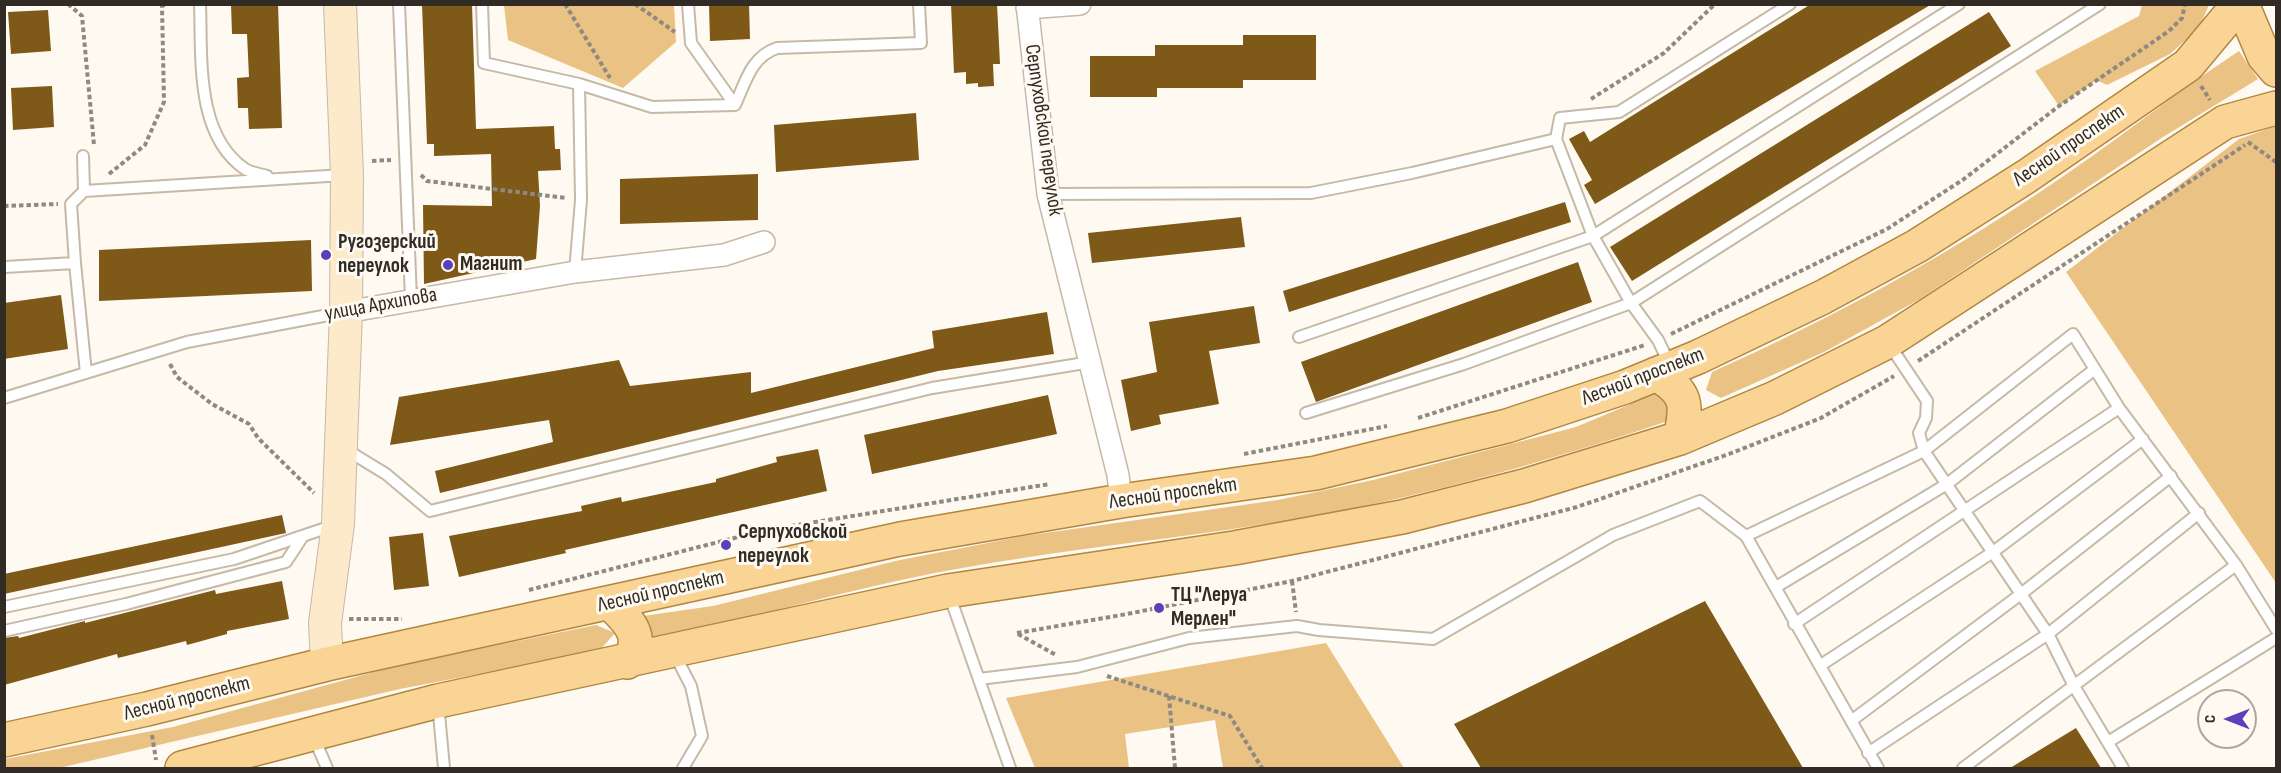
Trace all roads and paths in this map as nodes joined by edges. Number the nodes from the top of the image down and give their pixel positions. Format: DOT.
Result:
graph roads {
  1 [pos="68,4"];
  2 [pos="200,4"];
  3 [pos="340,4"];
  4 [pos="399,4"];
  5 [pos="482,4"];
  6 [pos="564,4"];
  7 [pos="635,4"];
  8 [pos="688,4"];
  9 [pos="919,4"];
  10 [pos="1080,4"];
  11 [pos="1715,4"];
  12 [pos="1790,4"];
  13 [pos="1959,4"];
  14 [pos="2100,4"];
  15 [pos="2185,4"];
  16 [pos="2240,4"];
  17 [pos="164,5"];
  18 [pos="1027,6"];
  19 [pos="2169,31"];
  20 [pos="691,43"];
  21 [pos="2188,65"];
  22 [pos="2277,70"];
  23 [pos="579,84"];
  24 [pos="622,97"];
  25 [pos="735,105"];
  26 [pos="2277,108"];
  27 [pos="1560,118"];
  28 [pos="2237,132"];
  29 [pos="1556,139"];
  30 [pos="2258,140"];
  31 [pos="83,156"];
  32 [pos="405,158"];
  33 [pos="2277,162"];
  34 [pos="83,169"];
  35 [pos="347,169"];
  36 [pos="276,179"];
  37 [pos="86,191"];
  38 [pos="1048,194"];
  39 [pos="581,200"];
  40 [pos="71,204"];
  41 [pos="4,206"];
  42 [pos="1593,236"];
  43 [pos="764,242"];
  44 [pos="75,263"];
  45 [pos="4,267"];
  46 [pos="575,272"];
  47 [pos="411,300"];
  48 [pos="1631,303"];
  49 [pos="346,312"];
  50 [pos="1299,337"];
  51 [pos="1887,342"];
  52 [pos="162,350"];
  53 [pos="1932,352"];
  54 [pos="1671,360"];
  55 [pos="1091,362"];
  56 [pos="2095,369"];
  57 [pos="86,373"];
  58 [pos="4,398"];
  59 [pos="2119,408"];
  60 [pos="1306,413"];
  61 [pos="1730,417"];
  62 [pos="1408,422"];
  63 [pos="1396,424"];
  64 [pos="1680,438"];
  65 [pos="2143,439"];
  66 [pos="342,447"];
  67 [pos="1924,451"];
  68 [pos="1239,455"];
  69 [pos="2171,476"];
  70 [pos="1061,482"];
  71 [pos="1947,483"];
  72 [pos="317,496"];
  73 [pos="1121,501"];
  74 [pos="1966,511"];
  75 [pos="2199,513"];
  76 [pos="338,524"];
  77 [pos="303,536"];
  78 [pos="1746,536"];
  79 [pos="1994,552"];
  80 [pos="2236,565"];
  81 [pos="1776,587"];
  82 [pos="527,591"];
  83 [pos="948,591"];
  84 [pos="2022,594"];
  85 [pos="611,604"];
  86 [pos="4,607"];
  87 [pos="406,619"];
  88 [pos="325,623"];
  89 [pos="1794,624"];
  90 [pos="1298,626"];
  91 [pos="2277,629"];
  92 [pos="4,631"];
  93 [pos="2048,634"];
  94 [pos="2277,638"];
  95 [pos="674,652"];
  96 [pos="627,662"];
  97 [pos="327,664"];
  98 [pos="1821,665"];
  99 [pos="1077,667"];
  100 [pos="979,680"];
  101 [pos="2074,686"];
  102 [pos="1169,696"];
  103 [pos="438,701"];
  104 [pos="1851,721"];
  105 [pos="313,735"];
  106 [pos="4,740"];
  107 [pos="2108,742"];
  108 [pos="1869,753"];
  109 [pos="182,768"];
  110 [pos="327,768"];
  111 [pos="444,768"];
  112 [pos="683,768"];
  113 [pos="1010,768"];
  114 [pos="1175,768"];
  115 [pos="1262,768"];
  116 [pos="1878,768"];
  117 [pos="1963,768"];
  118 [pos="2123,768"];
  1 -- 34 [label="path"];
  2 -- 36 [label="lane"];
  3 -- 35 [label="main road"];
  4 -- 32 [label="lane"];
  5 -- 23 [label="lane"];
  6 -- 24 [label="path"];
  7 -- 20 [label="path"];
  8 -- 20 [label="lane"];
  9 -- 25 [label="lane"];
  10 -- 18 [label="street"];
  11 -- 27 [label="path"];
  12 -- 27 [label="lane"];
  13 -- 42 [label="lane"];
  14 -- 48 [label="lane"];
  15 -- 19 [label="path"];
  16 -- 21 [label="main road, Лесной проспект"];
  16 -- 22 [label="main road"];
  17 -- 37 [label="path"];
  18 -- 38 [label="street, Серпуховской переулок"];
  19 -- 21 [label="path"];
  19 -- 54 [label="path"];
  20 -- 25 [label="lane"];
  21 -- 28 [label="path"];
  21 -- 54 [label="main road, Лесной проспект"];
  23 -- 24 [label="lane"];
  23 -- 39 [label="lane"];
  24 -- 25 [label="lane"];
  26 -- 28 [label="main road"];
  27 -- 29 [label="lane"];
  28 -- 30 [label="path"];
  28 -- 33 [label="path"];
  28 -- 51 [label="main road"];
  28 -- 53 [label="path"];
  29 -- 38 [label="lane"];
  29 -- 42 [label="lane"];
  31 -- 34 [label="lane"];
  32 -- 35 [label="path"];
  32 -- 39 [label="path"];
  32 -- 47 [label="lane"];
  34 -- 37 [label="lane"];
  35 -- 36 [label="lane"];
  35 -- 49 [label="main road"];
  36 -- 37 [label="lane"];
  37 -- 40 [label="lane"];
  38 -- 55 [label="street, Серпуховской переулок"];
  39 -- 46 [label="lane"];
  40 -- 41 [label="path"];
  40 -- 44 [label="lane"];
  42 -- 48 [label="lane"];
  42 -- 50 [label="lane"];
  43 -- 46 [label="street, улица Архипова"];
  44 -- 45 [label="lane"];
  44 -- 57 [label="lane"];
  46 -- 47 [label="street, улица Архипова"];
  47 -- 49 [label="street, улица Архипова"];
  48 -- 54 [label="lane"];
  48 -- 60 [label="lane"];
  49 -- 52 [label="lane, улица Архипова"];
  49 -- 66 [label="main road"];
  51 -- 61 [label="main road"];
  51 -- 67 [label="lane"];
  52 -- 57 [label="lane, улица Архипова"];
  52 -- 72 [label="path"];
  54 -- 61 [label="main road"];
  54 -- 62 [label="path"];
  54 -- 64 [label="main road"];
  54 -- 73 [label="main road, Лесной проспект"];
  55 -- 66 [label="lane"];
  55 -- 73 [label="street, Серпуховской переулок"];
  56 -- 59 [label="lane"];
  56 -- 67 [label="lane"];
  56 -- 71 [label="lane"];
  57 -- 58 [label="lane, улица Архипова"];
  59 -- 65 [label="lane"];
  59 -- 74 [label="lane"];
  61 -- 64 [label="main road"];
  63 -- 68 [label="path"];
  64 -- 83 [label="main road"];
  65 -- 69 [label="lane"];
  65 -- 79 [label="lane"];
  66 -- 76 [label="main road"];
  67 -- 71 [label="lane"];
  67 -- 78 [label="lane"];
  69 -- 75 [label="lane"];
  69 -- 84 [label="lane"];
  70 -- 82 [label="path"];
  71 -- 74 [label="lane"];
  71 -- 81 [label="lane"];
  73 -- 85 [label="main road, Лесной проспект"];
  74 -- 79 [label="lane"];
  74 -- 89 [label="lane"];
  75 -- 80 [label="lane"];
  75 -- 93 [label="lane"];
  76 -- 77 [label="lane"];
  76 -- 88 [label="main road"];
  77 -- 86 [label="lane"];
  77 -- 92 [label="lane"];
  78 -- 81 [label="lane"];
  78 -- 90 [label="lane"];
  79 -- 84 [label="lane"];
  79 -- 98 [label="lane"];
  80 -- 91 [label="lane"];
  80 -- 101 [label="lane"];
  81 -- 89 [label="lane"];
  83 -- 95 [label="main road"];
  83 -- 100 [label="lane"];
  84 -- 93 [label="lane"];
  84 -- 104 [label="lane"];
  85 -- 96 [label="main road"];
  85 -- 97 [label="main road, Лесной проспект"];
  87 -- 88 [label="path"];
  88 -- 97 [label="main road"];
  89 -- 98 [label="lane"];
  90 -- 99 [label="lane"];
  90 -- 99 [label="path"];
  93 -- 101 [label="lane"];
  93 -- 108 [label="lane"];
  94 -- 107 [label="lane"];
  95 -- 96 [label="main road"];
  95 -- 112 [label="lane"];
  96 -- 103 [label="main road"];
  97 -- 106 [label="main road, Лесной проспект"];
  98 -- 104 [label="lane"];
  99 -- 100 [label="lane"];
  99 -- 102 [label="path"];
  100 -- 113 [label="lane"];
  101 -- 107 [label="lane"];
  101 -- 117 [label="lane"];
  102 -- 114 [label="path"];
  102 -- 115 [label="path"];
  103 -- 105 [label="main road"];
  103 -- 111 [label="lane"];
  104 -- 108 [label="lane"];
  105 -- 109 [label="main road"];
  105 -- 110 [label="lane"];
  107 -- 118 [label="lane"];
  108 -- 116 [label="lane"];
}
